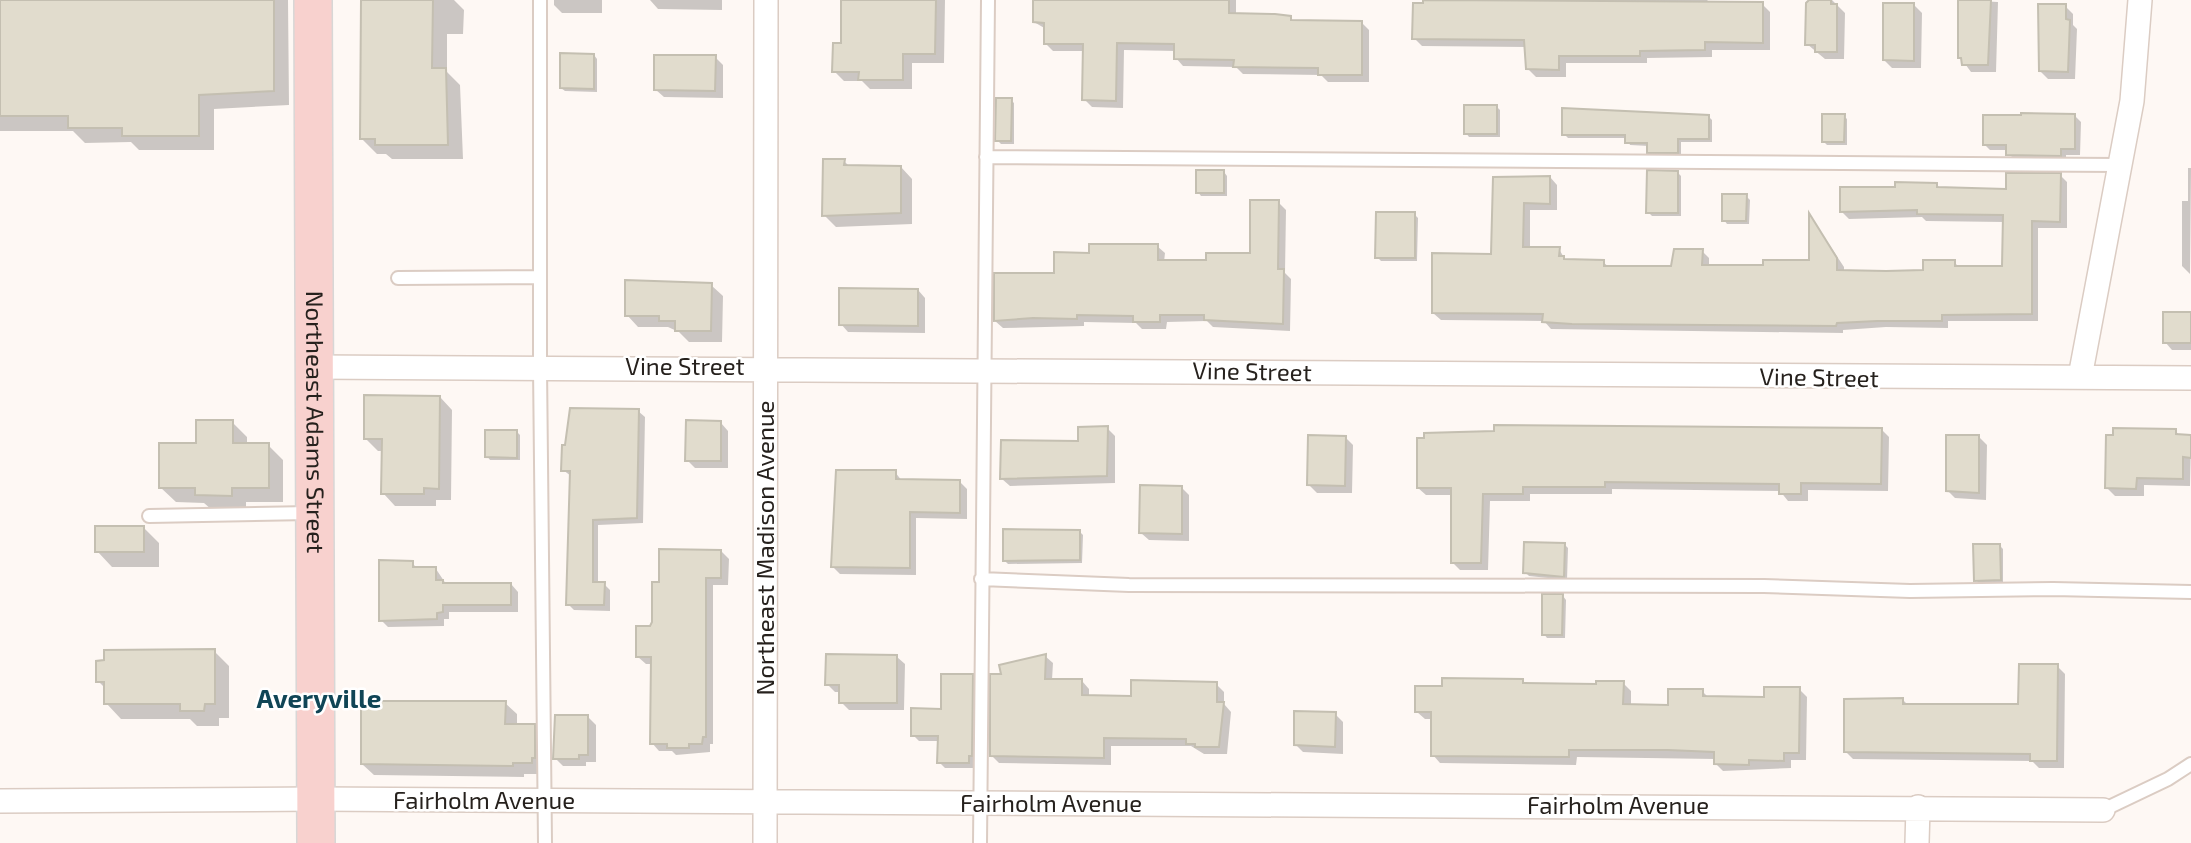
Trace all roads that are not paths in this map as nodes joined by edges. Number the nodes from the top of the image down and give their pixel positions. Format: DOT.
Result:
graph roads {
  1 [pos="313,0"];
  2 [pos="540,0"];
  3 [pos="766,0"];
  4 [pos="988,0"];
  5 [pos="2140,0"];
  6 [pos="986,157"];
  7 [pos="2119,166"];
  8 [pos="540,277"];
  9 [pos="398,278"];
  10 [pos="313,367"];
  11 [pos="540,367"];
  12 [pos="766,368"];
  13 [pos="982,369"];
  14 [pos="2080,377"];
  15 [pos="2191,378"];
  16 [pos="314,513"];
  17 [pos="149,516"];
  18 [pos="981,579"];
  19 [pos="2191,592"];
  20 [pos="2191,764"];
  21 [pos="316,799"];
  22 [pos="0,801"];
  23 [pos="545,801"];
  24 [pos="765,803"];
  25 [pos="980,804"];
  26 [pos="1918,807"];
  27 [pos="2103,810"];
  28 [pos="316,843"];
  29 [pos="545,843"];
  30 [pos="765,843"];
  31 [pos="980,843"];
  32 [pos="1917,843"];
  1 -- 10 [label="main road, Northeast Adams Street"];
  2 -- 8 [label="lane"];
  3 -- 12 [label="street, Northeast Madison Avenue"];
  4 -- 6 [label="lane"];
  5 -- 7 [label="street"];
  6 -- 7 [label="lane"];
  6 -- 13 [label="lane"];
  7 -- 14 [label="street"];
  8 -- 9 [label="lane"];
  8 -- 11 [label="lane"];
  10 -- 11 [label="street, Vine Street"];
  10 -- 16 [label="main road, Northeast Adams Street"];
  11 -- 12 [label="street, Vine Street"];
  11 -- 23 [label="lane"];
  12 -- 13 [label="street, Vine Street"];
  12 -- 24 [label="street, Northeast Madison Avenue"];
  13 -- 14 [label="street, Vine Street"];
  13 -- 18 [label="lane"];
  14 -- 15 [label="street, Vine Street"];
  16 -- 17 [label="lane"];
  16 -- 21 [label="main road, Northeast Adams Street"];
  18 -- 19 [label="lane"];
  18 -- 25 [label="lane"];
  20 -- 27 [label="lane"];
  21 -- 22 [label="street, Fairholm Avenue"];
  21 -- 23 [label="street, Fairholm Avenue"];
  21 -- 28 [label="main road, Northeast Adams Street"];
  23 -- 24 [label="street, Fairholm Avenue"];
  23 -- 29 [label="lane"];
  24 -- 25 [label="street, Fairholm Avenue"];
  24 -- 30 [label="street, Northeast Madison Avenue"];
  25 -- 26 [label="street, Fairholm Avenue"];
  25 -- 31 [label="lane"];
  26 -- 27 [label="street, Fairholm Avenue"];
  26 -- 32 [label="street"];
}
